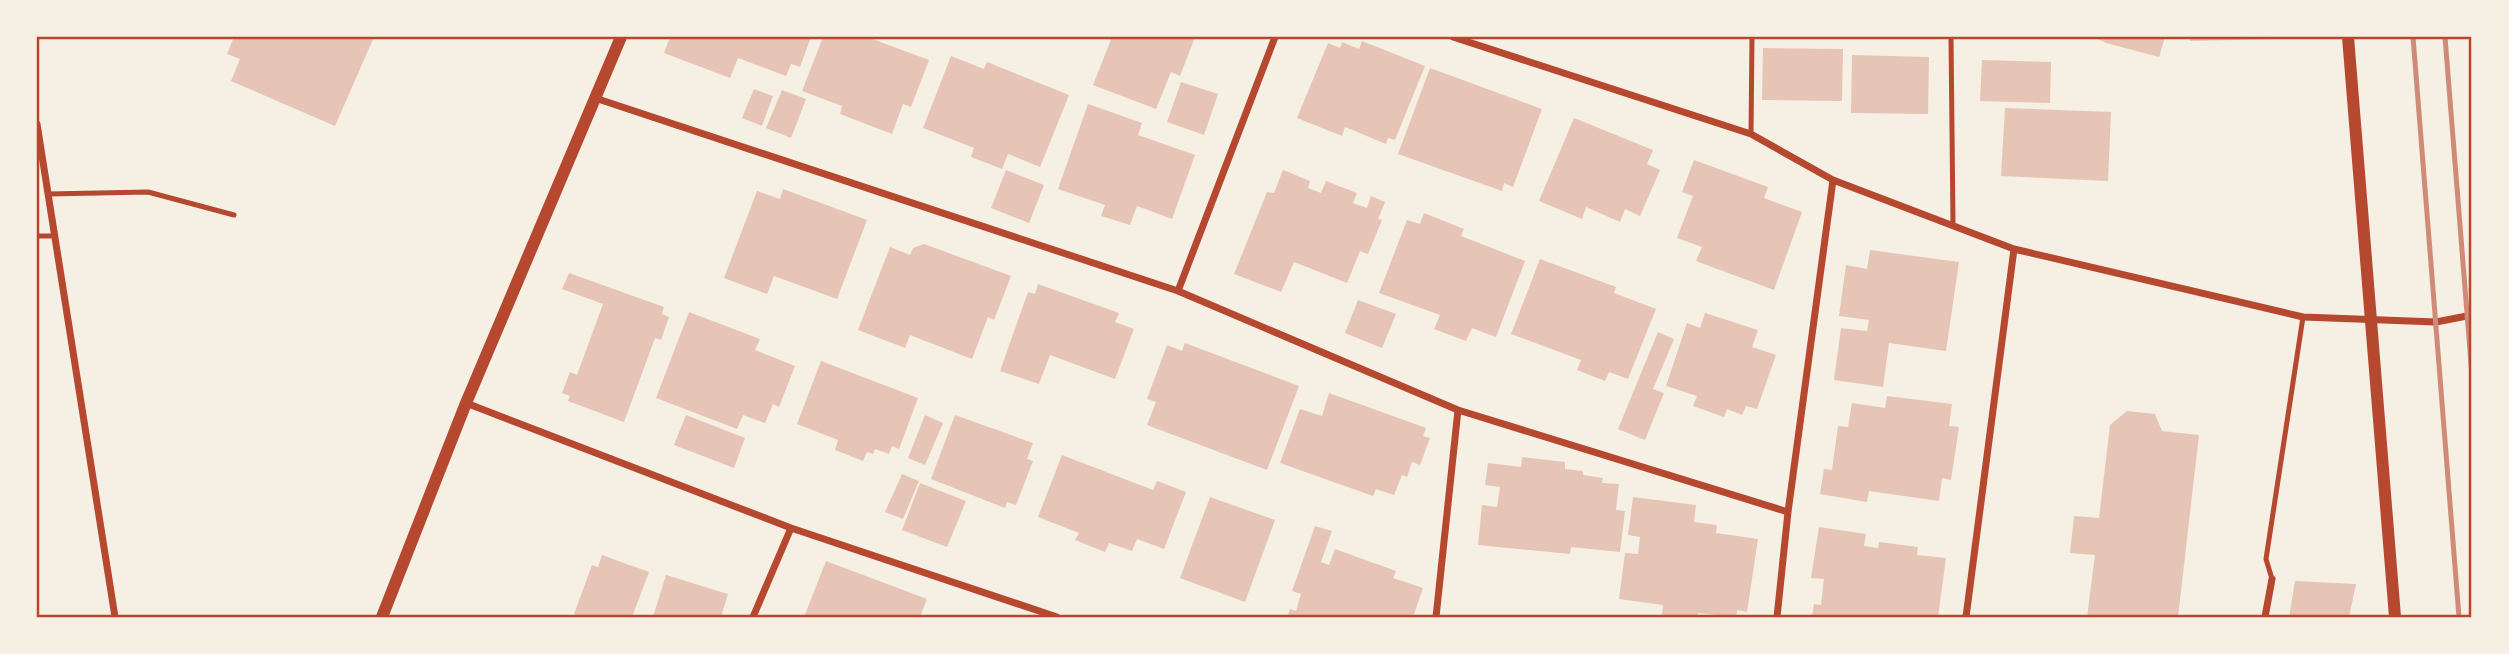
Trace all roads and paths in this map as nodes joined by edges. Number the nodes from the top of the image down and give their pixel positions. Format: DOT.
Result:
graph roads {
  1 [pos="621,37"];
  2 [pos="1275,37"];
  3 [pos="1453,37"];
  4 [pos="1752,37"];
  5 [pos="1951,37"];
  6 [pos="2348,37"];
  7 [pos="595,98"];
  8 [pos="37,124"];
  9 [pos="1751,134"];
  10 [pos="1833,180"];
  11 [pos="48,194"];
  12 [pos="234,215"];
  13 [pos="1953,225"];
  14 [pos="37,236"];
  15 [pos="55,236"];
  16 [pos="2014,249"];
  17 [pos="1178,291"];
  18 [pos="2472,315"];
  19 [pos="2303,317"];
  20 [pos="2372,320"];
  21 [pos="466,403"];
  22 [pos="1458,410"];
  23 [pos="1788,512"];
  24 [pos="791,528"];
  25 [pos="2272,579"];
  26 [pos="115,617"];
  27 [pos="382,617"];
  28 [pos="753,617"];
  29 [pos="1057,617"];
  30 [pos="1436,617"];
  31 [pos="1777,617"];
  32 [pos="1965,617"];
  33 [pos="2265,617"];
  34 [pos="2395,617"];
  1 -- 7 [label="street"];
  2 -- 17 [label="street"];
  3 -- 9 [label="street"];
  4 -- 9 [label="lane"];
  5 -- 13 [label="lane"];
  6 -- 20 [label="street"];
  7 -- 17 [label="street"];
  7 -- 21 [label="street"];
  8 -- 11 [label="street"];
  9 -- 10 [label="street"];
  10 -- 13 [label="street"];
  10 -- 23 [label="street"];
  11 -- 12 [label="lane"];
  11 -- 15 [label="street"];
  13 -- 16 [label="street"];
  14 -- 15 [label="lane"];
  15 -- 26 [label="street"];
  16 -- 19 [label="street"];
  16 -- 32 [label="street"];
  17 -- 22 [label="street"];
  18 -- 20 [label="street"];
  19 -- 20 [label="street"];
  19 -- 25 [label="lane"];
  20 -- 34 [label="street"];
  21 -- 24 [label="street"];
  21 -- 27 [label="street"];
  22 -- 23 [label="street"];
  22 -- 30 [label="street"];
  23 -- 31 [label="street"];
  24 -- 28 [label="street"];
  24 -- 29 [label="street"];
  25 -- 33 [label="street"];
}
